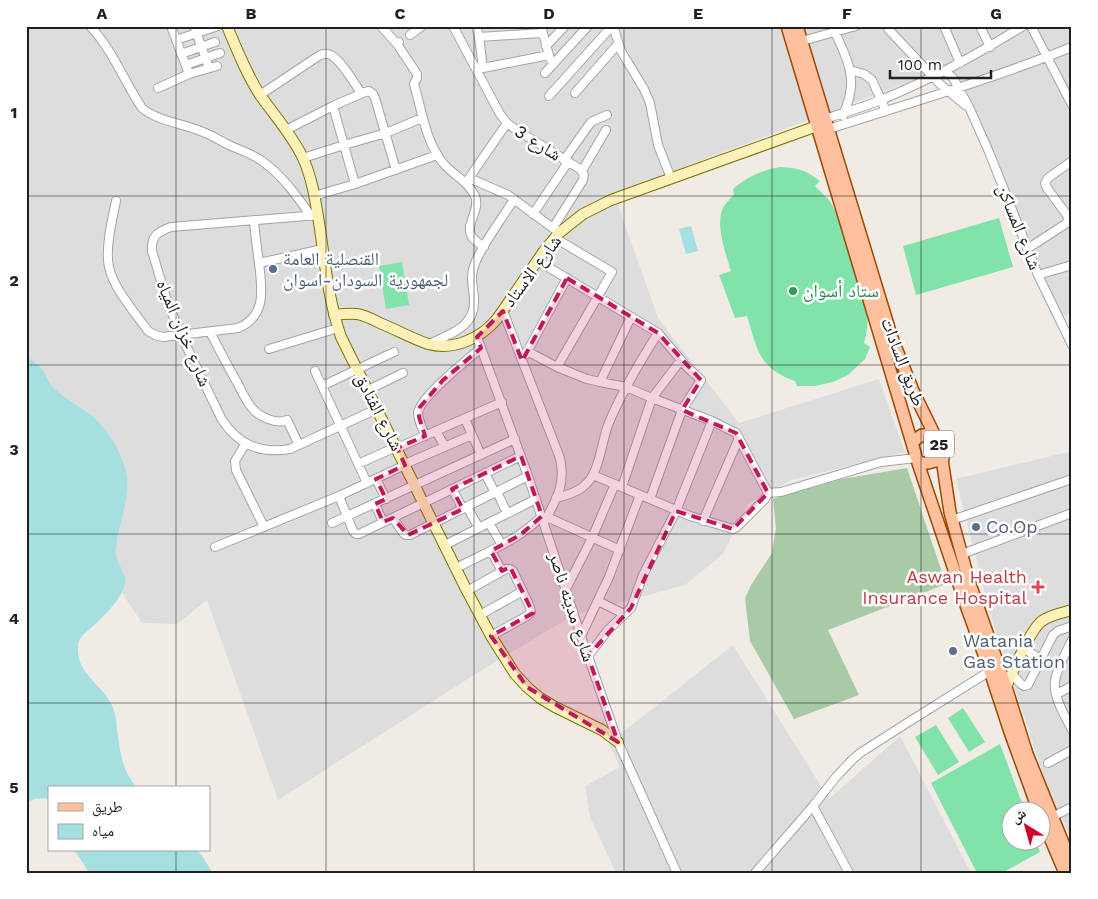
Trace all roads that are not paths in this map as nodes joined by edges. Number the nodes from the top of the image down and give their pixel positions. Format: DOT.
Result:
graph roads {
  1 [pos="90,26"];
  2 [pos="218,26"];
  3 [pos="227,26"];
  4 [pos="381,26"];
  5 [pos="422,26"];
  6 [pos="453,26"];
  7 [pos="476,26"];
  8 [pos="565,26"];
  9 [pos="588,26"];
  10 [pos="612,26"];
  11 [pos="787,26"];
  12 [pos="797,26"];
  13 [pos="944,26"];
  14 [pos="980,26"];
  15 [pos="1023,26"];
  16 [pos="1031,26"];
  17 [pos="172,27"];
  18 [pos="853,27"];
  19 [pos="541,28"];
  20 [pos="890,28"];
  21 [pos="196,30"];
  22 [pos="835,32"];
  23 [pos="410,35"];
  24 [pos="479,37"];
  25 [pos="176,40"];
  26 [pos="802,41"];
  27 [pos="215,42"];
  28 [pos="618,44"];
  29 [pos="546,46"];
  30 [pos="202,47"];
  31 [pos="990,47"];
  32 [pos="1072,47"];
  33 [pos="220,52"];
  34 [pos="181,54"];
  35 [pos="549,55"];
  36 [pos="1047,57"];
  37 [pos="206,58"];
  38 [pos="960,63"];
  39 [pos="186,65"];
  40 [pos="553,65"];
  41 [pos="474,67"];
  42 [pos="483,68"];
  43 [pos="850,70"];
  44 [pos="945,71"];
  45 [pos="545,73"];
  46 [pos="189,74"];
  47 [pos="934,77"];
  48 [pos="958,87"];
  49 [pos="158,88"];
  50 [pos="948,91"];
  51 [pos="361,93"];
  52 [pos="575,94"];
  53 [pos="260,95"];
  54 [pos="548,96"];
  55 [pos="881,100"];
  56 [pos="1072,105"];
  57 [pos="333,106"];
  58 [pos="968,107"];
  59 [pos="886,111"];
  60 [pos="844,112"];
  61 [pos="607,115"];
  62 [pos="422,118"];
  63 [pos="507,123"];
  64 [pos="823,125"];
  65 [pos="840,126"];
  66 [pos="286,130"];
  67 [pos="606,130"];
  68 [pos="386,133"];
  69 [pos="344,145"];
  70 [pos="437,155"];
  71 [pos="303,158"];
  72 [pos="566,161"];
  73 [pos="1072,161"];
  74 [pos="396,170"];
  75 [pos="582,171"];
  76 [pos="671,178"];
  77 [pos="468,181"];
  78 [pos="355,184"];
  79 [pos="314,196"];
  80 [pos="514,199"];
  81 [pos="116,201"];
  82 [pos="533,214"];
  83 [pos="314,215"];
  84 [pos="254,220"];
  85 [pos="556,233"];
  86 [pos="484,247"];
  87 [pos="323,249"];
  88 [pos="1027,249"];
  89 [pos="538,261"];
  90 [pos="259,263"];
  91 [pos="1072,265"];
  92 [pos="1038,276"];
  93 [pos="566,278"];
  94 [pos="598,297"];
  95 [pos="502,311"];
  96 [pos="334,315"];
  97 [pos="631,317"];
  98 [pos="338,328"];
  99 [pos="210,332"];
  100 [pos="658,333"];
  101 [pos="181,335"];
  102 [pos="477,337"];
  103 [pos="429,344"];
  104 [pos="1072,345"];
  105 [pos="481,348"];
  106 [pos="269,349"];
  107 [pos="527,351"];
  108 [pos="394,352"];
  109 [pos="522,360"];
  110 [pos="681,360"];
  111 [pos="557,367"];
  112 [pos="357,370"];
  113 [pos="315,371"];
  114 [pos="403,373"];
  115 [pos="600,382"];
  116 [pos="322,386"];
  117 [pos="626,388"];
  118 [pos="368,390"];
  119 [pos="652,398"];
  120 [pos="502,402"];
  121 [pos="377,409"];
  122 [pos="682,410"];
  123 [pos="924,416"];
  124 [pos="465,419"];
  125 [pos="906,420"];
  126 [pos="712,421"];
  127 [pos="341,426"];
  128 [pos="436,431"];
  129 [pos="472,435"];
  130 [pos="935,435"];
  131 [pos="425,436"];
  132 [pos="739,438"];
  133 [pos="515,439"];
  134 [pos="912,442"];
  135 [pos="246,443"];
  136 [pos="299,445"];
  137 [pos="397,447"];
  138 [pos="445,447"];
  139 [pos="480,455"];
  140 [pos="521,456"];
  141 [pos="942,459"];
  142 [pos="917,460"];
  143 [pos="358,464"];
  144 [pos="405,465"];
  145 [pos="485,473"];
  146 [pos="593,475"];
  147 [pos="528,476"];
  148 [pos="376,479"];
  149 [pos="1072,479"];
  150 [pos="945,480"];
  151 [pos="367,483"];
  152 [pos="925,484"];
  153 [pos="415,485"];
  154 [pos="618,486"];
  155 [pos="452,489"];
  156 [pos="496,492"];
  157 [pos="768,493"];
  158 [pos="640,495"];
  159 [pos="339,496"];
  160 [pos="556,498"];
  161 [pos="386,499"];
  162 [pos="536,499"];
  163 [pos="650,499"];
  164 [pos="424,503"];
  165 [pos="375,504"];
  166 [pos="465,508"];
  167 [pos="676,511"];
  168 [pos="507,513"];
  169 [pos="1072,513"];
  170 [pos="347,517"];
  171 [pos="393,518"];
  172 [pos="544,519"];
  173 [pos="703,520"];
  174 [pos="952,520"];
  175 [pos="383,522"];
  176 [pos="332,523"];
  177 [pos="434,523"];
  178 [pos="489,523"];
  179 [pos="264,527"];
  180 [pos="478,528"];
  181 [pos="592,538"];
  182 [pos="445,545"];
  183 [pos="502,545"];
  184 [pos="215,547"];
  185 [pos="620,550"];
  186 [pos="491,551"];
  187 [pos="962,554"];
  188 [pos="456,568"];
  189 [pos="502,571"];
  190 [pos="566,589"];
  191 [pos="467,590"];
  192 [pos="523,591"];
  193 [pos="598,601"];
  194 [pos="1072,610"];
  195 [pos="624,614"];
  196 [pos="480,615"];
  197 [pos="1040,621"];
  198 [pos="1072,626"];
  199 [pos="1053,635"];
  200 [pos="491,636"];
  201 [pos="581,636"];
  202 [pos="1072,640"];
  203 [pos="1024,649"];
  204 [pos="588,656"];
  205 [pos="996,658"];
  206 [pos="1041,659"];
  207 [pos="1017,663"];
  208 [pos="990,671"];
  209 [pos="1012,674"];
  210 [pos="1072,686"];
  211 [pos="1006,687"];
  212 [pos="1056,694"];
  213 [pos="1069,717"];
  214 [pos="1072,730"];
  215 [pos="618,742"];
  216 [pos="1072,750"];
  217 [pos="1048,762"];
  218 [pos="1039,802"];
  219 [pos="1041,802"];
  220 [pos="813,806"];
  221 [pos="1072,807"];
  222 [pos="1050,812"];
  223 [pos="1050,825"];
  224 [pos="1050,831"];
  225 [pos="1072,865"];
  226 [pos="677,873"];
  227 [pos="755,873"];
  228 [pos="849,873"];
  229 [pos="1065,873"];
  1 -- 83 [label="street"];
  2 -- 21 [label="street"];
  3 -- 53 [label="street, شارع الفنادق"];
  4 -- 62 [label="street"];
  5 -- 23 [label="street"];
  6 -- 41 [label="street, شارع 3"];
  7 -- 24 [label="street"];
  8 -- 29 [label="street"];
  9 -- 40 [label="street"];
  10 -- 28 [label="street"];
  10 -- 54 [label="street"];
  11 -- 64 [label="main road, طريق السادات / 25"];
  12 -- 26 [label="main road, طريق السادات / 25"];
  13 -- 38 [label="street"];
  14 -- 31 [label="street"];
  15 -- 31 [label="street"];
  16 -- 36 [label="street"];
  17 -- 25 [label="street"];
  18 -- 22 [label="street"];
  19 -- 24 [label="street"];
  19 -- 29 [label="street"];
  20 -- 47 [label="street, شارع المساكن"];
  21 -- 25 [label="street"];
  21 -- 30 [label="street"];
  22 -- 26 [label="street"];
  22 -- 43 [label="street"];
  24 -- 42 [label="street"];
  25 -- 34 [label="street"];
  26 -- 64 [label="main road, طريق السادات / 25"];
  27 -- 30 [label="street"];
  28 -- 52 [label="street"];
  28 -- 76 [label="street"];
  29 -- 35 [label="street"];
  30 -- 34 [label="street"];
  30 -- 37 [label="street"];
  31 -- 38 [label="street"];
  32 -- 36 [label="street"];
  33 -- 37 [label="street"];
  34 -- 39 [label="street"];
  35 -- 40 [label="street"];
  35 -- 42 [label="street"];
  36 -- 48 [label="street"];
  36 -- 56 [label="street"];
  37 -- 39 [label="street"];
  37 -- 46 [label="street"];
  38 -- 44 [label="street"];
  39 -- 46 [label="street"];
  40 -- 45 [label="street"];
  41 -- 42 [label="street"];
  41 -- 63 [label="street, شارع 3"];
  43 -- 55 [label="street"];
  43 -- 60 [label="street"];
  44 -- 47 [label="street"];
  44 -- 48 [label="street, شارع المساكن"];
  46 -- 49 [label="street"];
  47 -- 50 [label="street, شارع المساكن"];
  47 -- 55 [label="street"];
  48 -- 50 [label="street"];
  48 -- 58 [label="street, شارع المساكن"];
  50 -- 58 [label="street, شارع المساكن"];
  50 -- 59 [label="street"];
  51 -- 53 [label="street"];
  51 -- 57 [label="street"];
  51 -- 68 [label="street"];
  53 -- 66 [label="street, شارع الفنادق"];
  55 -- 59 [label="street"];
  55 -- 60 [label="street"];
  57 -- 66 [label="street"];
  57 -- 69 [label="street"];
  58 -- 88 [label="street, شارع المساكن"];
  59 -- 65 [label="street"];
  60 -- 64 [label="street"];
  60 -- 65 [label="street"];
  61 -- 72 [label="street"];
  62 -- 68 [label="street"];
  62 -- 70 [label="street"];
  63 -- 72 [label="street, شارع 3"];
  63 -- 77 [label="street"];
  64 -- 65 [label="street"];
  64 -- 76 [label="street, شارع الاستاد"];
  64 -- 123 [label="main road, طريق السادات / 25"];
  64 -- 125 [label="main road, طريق السادات / 25"];
  66 -- 71 [label="street, شارع الفنادق"];
  67 -- 75 [label="street"];
  68 -- 69 [label="street"];
  68 -- 74 [label="street"];
  69 -- 71 [label="street"];
  69 -- 78 [label="street"];
  70 -- 74 [label="street"];
  70 -- 77 [label="street"];
  71 -- 79 [label="street, شارع الفنادق"];
  72 -- 75 [label="street, شارع 3"];
  72 -- 82 [label="street"];
  73 -- 88 [label="street"];
  74 -- 78 [label="street"];
  75 -- 85 [label="street"];
  76 -- 85 [label="street, شارع الاستاد"];
  77 -- 80 [label="street"];
  77 -- 86 [label="street"];
  78 -- 79 [label="street"];
  79 -- 83 [label="street, شارع الفنادق"];
  80 -- 82 [label="street"];
  80 -- 86 [label="street"];
  81 -- 101 [label="street"];
  82 -- 85 [label="street"];
  83 -- 84 [label="street, شارع خزان المياه"];
  83 -- 87 [label="street, شارع الفنادق"];
  84 -- 90 [label="street"];
  84 -- 101 [label="street, شارع خزان المياه"];
  85 -- 89 [label="street, شارع الاستاد"];
  85 -- 94 [label="street"];
  86 -- 103 [label="street"];
  87 -- 90 [label="street"];
  87 -- 96 [label="street, شارع الفنادق"];
  88 -- 92 [label="street, شارع المساكن"];
  89 -- 93 [label="street"];
  89 -- 95 [label="street, شارع الاستاد"];
  90 -- 99 [label="street"];
  91 -- 92 [label="street"];
  92 -- 104 [label="street, شارع المساكن"];
  93 -- 94 [label="street"];
  93 -- 107 [label="street"];
  94 -- 97 [label="street"];
  94 -- 111 [label="street"];
  95 -- 102 [label="street, شارع الاستاد"];
  95 -- 109 [label="street"];
  96 -- 98 [label="street, شارع الفنادق"];
  96 -- 103 [label="street, شارع الاستاد"];
  97 -- 100 [label="street"];
  97 -- 115 [label="street"];
  98 -- 106 [label="street"];
  98 -- 112 [label="street, شارع الفنادق"];
  99 -- 101 [label="street"];
  99 -- 136 [label="street"];
  100 -- 110 [label="street"];
  100 -- 117 [label="street"];
  101 -- 135 [label="street, شارع خزان المياه"];
  102 -- 103 [label="street, شارع الاستاد"];
  102 -- 105 [label="street, شارع مدينه ناصر"];
  105 -- 120 [label="street, شارع مدينه ناصر"];
  105 -- 131 [label="street"];
  107 -- 109 [label="street"];
  107 -- 111 [label="street"];
  108 -- 112 [label="street"];
  109 -- 160 [label="street"];
  110 -- 119 [label="street"];
  110 -- 122 [label="street"];
  111 -- 115 [label="street"];
  112 -- 116 [label="street"];
  112 -- 118 [label="street, شارع الفنادق"];
  113 -- 116 [label="street"];
  114 -- 118 [label="street"];
  115 -- 117 [label="street"];
  116 -- 127 [label="street"];
  117 -- 119 [label="street"];
  117 -- 146 [label="street"];
  118 -- 121 [label="street, شارع الفنادق"];
  119 -- 122 [label="street"];
  119 -- 154 [label="street"];
  120 -- 124 [label="street"];
  120 -- 133 [label="street, شارع مدينه ناصر"];
  121 -- 127 [label="street, شارع خزان المياه"];
  121 -- 137 [label="street, شارع الفنادق"];
  122 -- 126 [label="street"];
  122 -- 163 [label="street"];
  123 -- 125 [label="main road"];
  123 -- 130 [label="main road, طريق السادات / 25"];
  124 -- 128 [label="street"];
  124 -- 129 [label="street"];
  125 -- 134 [label="main road, طريق السادات / 25"];
  126 -- 132 [label="street"];
  126 -- 167 [label="street"];
  127 -- 136 [label="street, شارع خزان المياه"];
  127 -- 143 [label="street"];
  128 -- 131 [label="street"];
  128 -- 138 [label="street"];
  129 -- 138 [label="street"];
  129 -- 139 [label="street"];
  130 -- 134 [label="main road"];
  130 -- 141 [label="main road, طريق السادات / 25"];
  131 -- 137 [label="street"];
  132 -- 157 [label="street"];
  132 -- 173 [label="street"];
  133 -- 139 [label="street"];
  133 -- 140 [label="street, شارع مدينه ناصر"];
  134 -- 142 [label="main road, طريق السادات / 25"];
  135 -- 136 [label="street, شارع خزان المياه"];
  135 -- 179 [label="street"];
  137 -- 143 [label="street"];
  137 -- 144 [label="street, شارع الفنادق"];
  138 -- 144 [label="street"];
  139 -- 153 [label="street"];
  140 -- 145 [label="street"];
  140 -- 147 [label="street, شارع مدينه ناصر"];
  141 -- 142 [label="main road"];
  141 -- 150 [label="main road, طريق السادات / 25"];
  142 -- 152 [label="main road, طريق السادات / 25"];
  142 -- 157 [label="street"];
  143 -- 151 [label="street"];
  144 -- 148 [label="street"];
  144 -- 153 [label="street, شارع الفنادق"];
  145 -- 155 [label="street"];
  145 -- 156 [label="street"];
  146 -- 154 [label="street"];
  146 -- 160 [label="street"];
  147 -- 156 [label="street"];
  147 -- 162 [label="street, شارع مدينه ناصر"];
  148 -- 151 [label="street"];
  148 -- 161 [label="street"];
  149 -- 174 [label="street"];
  150 -- 152 [label="main road"];
  150 -- 174 [label="main road, طريق السادات / 25"];
  151 -- 159 [label="street"];
  152 -- 208 [label="main road, طريق السادات / 25"];
  153 -- 161 [label="street"];
  153 -- 164 [label="street, شارع الفنادق"];
  154 -- 158 [label="street"];
  154 -- 181 [label="street"];
  155 -- 164 [label="street"];
  155 -- 166 [label="street"];
  156 -- 166 [label="street"];
  156 -- 168 [label="street"];
  157 -- 173 [label="street"];
  158 -- 163 [label="street"];
  158 -- 185 [label="street"];
  159 -- 170 [label="street"];
  159 -- 179 [label="street"];
  160 -- 172 [label="street"];
  161 -- 165 [label="street"];
  162 -- 168 [label="street"];
  162 -- 172 [label="street, شارع مدينه ناصر"];
  163 -- 167 [label="street"];
  164 -- 171 [label="street"];
  164 -- 177 [label="street, شارع الفنادق"];
  165 -- 170 [label="street"];
  165 -- 175 [label="street"];
  166 -- 177 [label="street"];
  166 -- 180 [label="street"];
  167 -- 173 [label="street"];
  167 -- 195 [label="street"];
  168 -- 178 [label="street"];
  169 -- 187 [label="street"];
  170 -- 175 [label="street"];
  170 -- 176 [label="street"];
  171 -- 175 [label="street"];
  171 -- 177 [label="street"];
  172 -- 181 [label="street"];
  172 -- 183 [label="street"];
  172 -- 190 [label="street, شارع مدينه ناصر"];
  174 -- 187 [label="main road, طريق السادات / 25"];
  177 -- 182 [label="street, شارع الفنادق"];
  178 -- 180 [label="street"];
  178 -- 183 [label="street"];
  179 -- 184 [label="street"];
  180 -- 182 [label="street"];
  181 -- 185 [label="street"];
  181 -- 190 [label="street"];
  182 -- 188 [label="street, شارع الفنادق"];
  183 -- 186 [label="street"];
  185 -- 193 [label="street"];
  186 -- 188 [label="street"];
  186 -- 189 [label="street"];
  187 -- 205 [label="main road, طريق السادات / 25"];
  188 -- 191 [label="street, شارع الفنادق"];
  189 -- 191 [label="street"];
  189 -- 192 [label="street"];
  190 -- 201 [label="street, شارع مدينه ناصر"];
  191 -- 196 [label="street, شارع الفنادق"];
  192 -- 196 [label="street"];
  192 -- 200 [label="street"];
  193 -- 195 [label="street"];
  193 -- 201 [label="street"];
  194 -- 197 [label="street"];
  195 -- 204 [label="street"];
  196 -- 200 [label="street, شارع الفنادق"];
  197 -- 199 [label="street"];
  197 -- 203 [label="street"];
  198 -- 199 [label="street"];
  199 -- 206 [label="street"];
  200 -- 215 [label="street, شارع الفنادق"];
  201 -- 204 [label="street, شارع مدينه ناصر"];
  202 -- 212 [label="street"];
  203 -- 206 [label="street"];
  203 -- 207 [label="street"];
  204 -- 215 [label="street, شارع مدينه ناصر"];
  205 -- 207 [label="street"];
  205 -- 211 [label="main road, طريق السادات / 25"];
  206 -- 209 [label="street"];
  207 -- 209 [label="street"];
  208 -- 218 [label="main road, طريق السادات / 25"];
  208 -- 220 [label="street"];
  209 -- 211 [label="street"];
  210 -- 212 [label="street"];
  211 -- 219 [label="main road, طريق السادات / 25"];
  212 -- 213 [label="street"];
  213 -- 214 [label="street"];
  215 -- 226 [label="street, شارع مدينه ناصر"];
  216 -- 217 [label="street"];
  220 -- 227 [label="street"];
  220 -- 228 [label="street"];
  221 -- 222 [label="street"];
  223 -- 225 [label="main road, طريق السادات / 25"];
  224 -- 229 [label="main road, طريق السادات / 25"];
}
